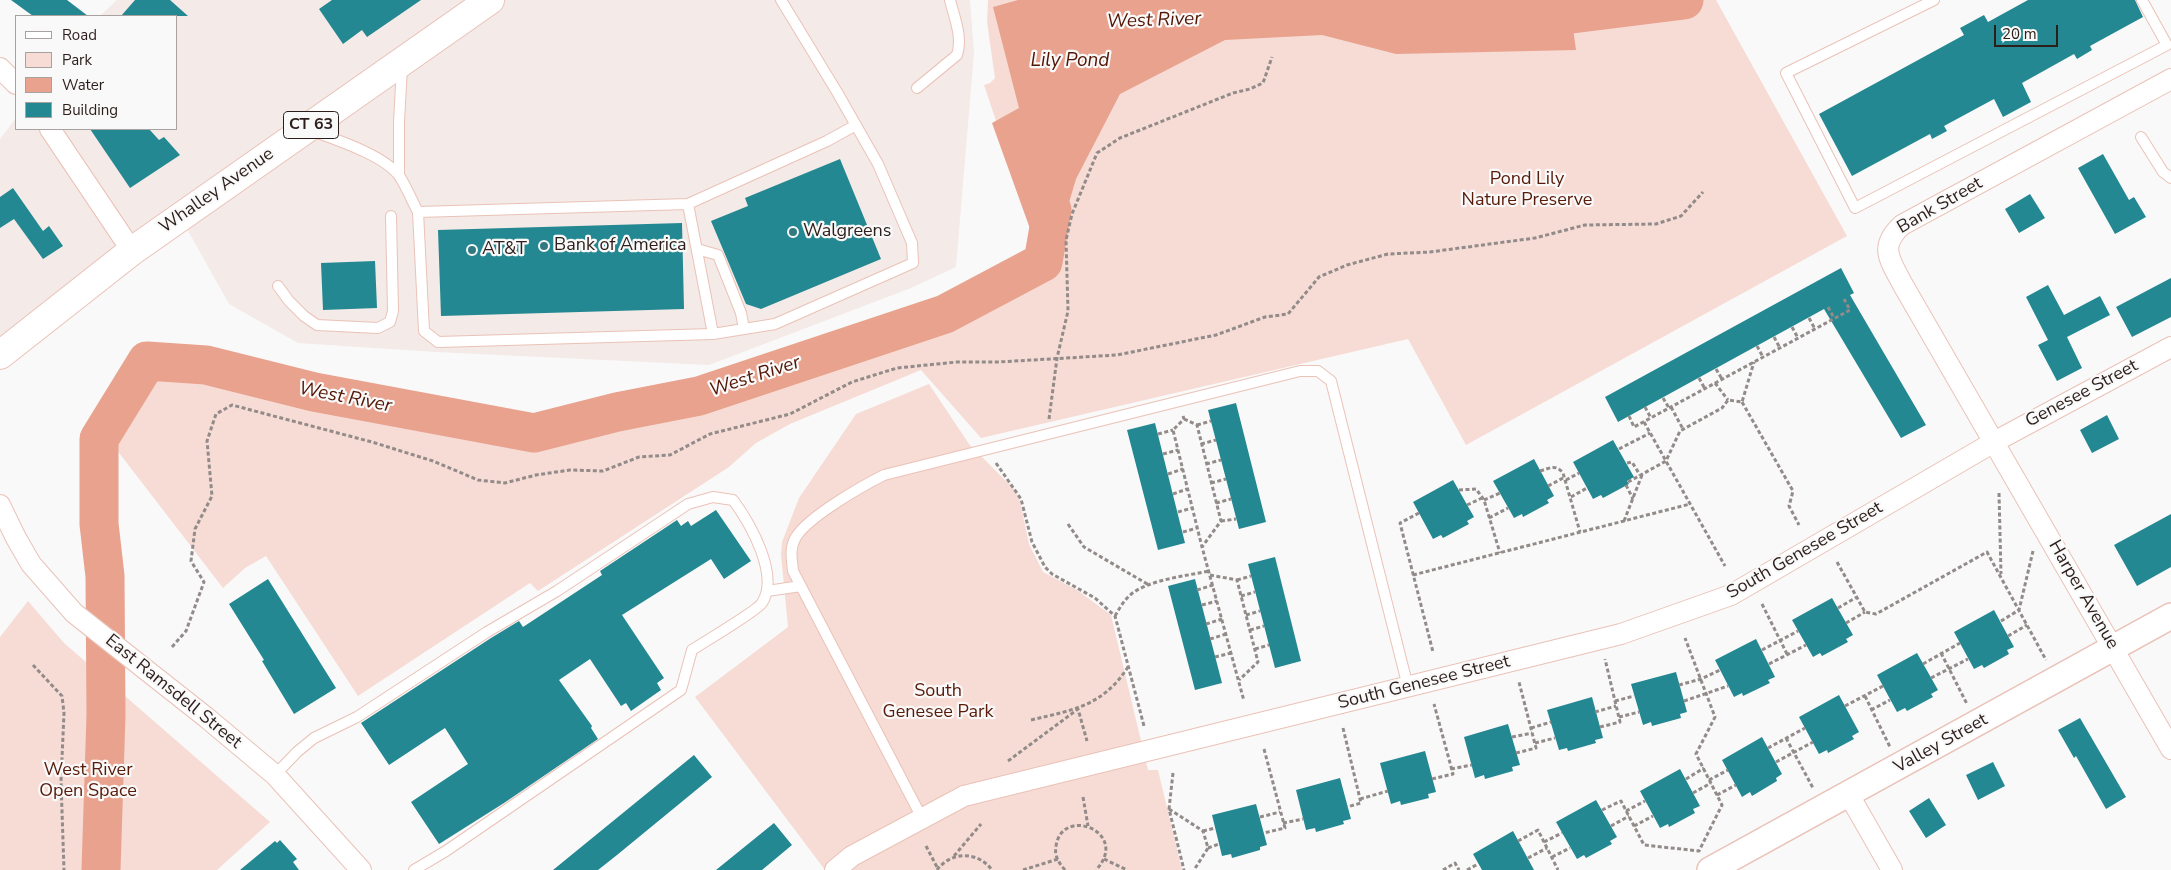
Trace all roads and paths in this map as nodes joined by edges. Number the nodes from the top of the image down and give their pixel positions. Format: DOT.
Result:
graph roads {
  1 [pos="490,0"];
  2 [pos="781,0"];
  3 [pos="950,0"];
  4 [pos="1934,0"];
  5 [pos="2142,0"];
  6 [pos="1272,57"];
  7 [pos="402,61"];
  8 [pos="0,68"];
  9 [pos="2171,79"];
  10 [pos="15,83"];
  11 [pos="917,88"];
  12 [pos="856,125"];
  13 [pos="306,129"];
  14 [pos="51,130"];
  15 [pos="2141,137"];
  16 [pos="399,175"];
  17 [pos="2171,178"];
  18 [pos="1703,192"];
  19 [pos="688,204"];
  20 [pos="418,212"];
  21 [pos="391,216"];
  22 [pos="697,249"];
  23 [pos="132,251"];
  24 [pos="278,286"];
  25 [pos="1844,299"];
  26 [pos="1828,307"];
  27 [pos="1809,318"];
  28 [pos="1834,318"];
  29 [pos="1792,327"];
  30 [pos="744,329"];
  31 [pos="1815,329"];
  32 [pos="713,334"];
  33 [pos="1774,337"];
  34 [pos="1798,338"];
  35 [pos="1757,346"];
  36 [pos="2171,347"];
  37 [pos="1780,348"];
  38 [pos="0,355"];
  39 [pos="1763,357"];
  40 [pos="1057,358"];
  41 [pos="1754,362"];
  42 [pos="1716,369"];
  43 [pos="1699,378"];
  44 [pos="1722,380"];
  45 [pos="1715,383"];
  46 [pos="1705,389"];
  47 [pos="1663,398"];
  48 [pos="1728,400"];
  49 [pos="1180,401"];
  50 [pos="1742,402"];
  51 [pos="1645,407"];
  52 [pos="1670,408"];
  53 [pos="1629,416"];
  54 [pos="1651,418"];
  55 [pos="1184,420"];
  56 [pos="1211,421"];
  57 [pos="1644,422"];
  58 [pos="1196,425"];
  59 [pos="1683,429"];
  60 [pos="1173,430"];
  61 [pos="1650,433"];
  62 [pos="1048,434"];
  63 [pos="1158,434"];
  64 [pos="1216,440"];
  65 [pos="1994,442"];
  66 [pos="1201,444"];
  67 [pos="988,449"];
  68 [pos="1619,449"];
  69 [pos="1178,450"];
  70 [pos="1163,454"];
  71 [pos="1221,460"];
  72 [pos="1666,461"];
  73 [pos="1627,463"];
  74 [pos="1206,464"];
  75 [pos="1182,470"];
  76 [pos="1540,470"];
  77 [pos="1579,473"];
  78 [pos="1168,474"];
  79 [pos="1641,475"];
  80 [pos="1226,479"];
  81 [pos="1566,479"];
  82 [pos="1211,483"];
  83 [pos="1548,486"];
  84 [pos="1587,488"];
  85 [pos="1188,489"];
  86 [pos="1459,490"];
  87 [pos="1998,490"];
  88 [pos="1500,493"];
  89 [pos="1173,494"];
  90 [pos="1571,497"];
  91 [pos="1231,499"];
  92 [pos="1483,499"];
  93 [pos="1633,499"];
  94 [pos="1216,503"];
  95 [pos="1690,504"];
  96 [pos="0,505"];
  97 [pos="1467,505"];
  98 [pos="1192,508"];
  99 [pos="1508,508"];
  100 [pos="1178,512"];
  101 [pos="1419,513"];
  102 [pos="1489,518"];
  103 [pos="1236,519"];
  104 [pos="1221,521"];
  105 [pos="1624,521"];
  106 [pos="1068,524"];
  107 [pos="1799,525"];
  108 [pos="1197,528"];
  109 [pos="1183,532"];
  110 [pos="1580,532"];
  111 [pos="1202,547"];
  112 [pos="2033,548"];
  113 [pos="1500,553"];
  114 [pos="1837,562"];
  115 [pos="1725,566"];
  116 [pos="1210,573"];
  117 [pos="1413,575"];
  118 [pos="1251,576"];
  119 [pos="2001,576"];
  120 [pos="1237,580"];
  121 [pos="1149,585"];
  122 [pos="1213,585"];
  123 [pos="801,586"];
  124 [pos="1197,590"];
  125 [pos="768,591"];
  126 [pos="1255,592"];
  127 [pos="1241,596"];
  128 [pos="1857,597"];
  129 [pos="1217,601"];
  130 [pos="1762,604"];
  131 [pos="1202,605"];
  132 [pos="1838,608"];
  133 [pos="2019,610"];
  134 [pos="1260,611"];
  135 [pos="1865,612"];
  136 [pos="1246,614"];
  137 [pos="1115,616"];
  138 [pos="2171,616"];
  139 [pos="1222,619"];
  140 [pos="2001,622"];
  141 [pos="1846,623"];
  142 [pos="1206,624"];
  143 [pos="2028,625"];
  144 [pos="1264,626"];
  145 [pos="1250,630"];
  146 [pos="1798,631"];
  147 [pos="1226,634"];
  148 [pos="2008,636"];
  149 [pos="1685,638"];
  150 [pos="1210,639"];
  151 [pos="1780,640"];
  152 [pos="1960,643"];
  153 [pos="1269,645"];
  154 [pos="1806,646"];
  155 [pos="172,647"];
  156 [pos="2113,648"];
  157 [pos="1255,649"];
  158 [pos="1762,650"];
  159 [pos="1433,652"];
  160 [pos="1232,653"];
  161 [pos="1941,653"];
  162 [pos="1787,654"];
  163 [pos="1215,657"];
  164 [pos="1968,658"];
  165 [pos="1605,659"];
  166 [pos="2048,662"];
  167 [pos="33,664"];
  168 [pos="1769,664"];
  169 [pos="1923,664"];
  170 [pos="1128,667"];
  171 [pos="1949,669"];
  172 [pos="1720,670"];
  173 [pos="1931,678"];
  174 [pos="1701,679"];
  175 [pos="1239,680"];
  176 [pos="1519,682"];
  177 [pos="1679,685"];
  178 [pos="1408,686"];
  179 [pos="1728,686"];
  180 [pos="1883,686"];
  181 [pos="1706,694"];
  182 [pos="1634,696"];
  183 [pos="1865,696"];
  184 [pos="1890,700"];
  185 [pos="1244,701"];
  186 [pos="1615,701"];
  187 [pos="1684,701"];
  188 [pos="1434,704"];
  189 [pos="1968,705"];
  190 [pos="1616,706"];
  191 [pos="1845,706"];
  192 [pos="1078,709"];
  193 [pos="1871,710"];
  194 [pos="1595,712"];
  195 [pos="1639,712"];
  196 [pos="1619,717"];
  197 [pos="1031,720"];
  198 [pos="1550,722"];
  199 [pos="1144,726"];
  200 [pos="1600,727"];
  201 [pos="1343,728"];
  202 [pos="1531,728"];
  203 [pos="1805,728"];
  204 [pos="1532,732"];
  205 [pos="1512,737"];
  206 [pos="1555,738"];
  207 [pos="1786,738"];
  208 [pos="1087,741"];
  209 [pos="1812,742"];
  210 [pos="1535,743"];
  211 [pos="1768,748"];
  212 [pos="1890,748"];
  213 [pos="1264,749"];
  214 [pos="2171,749"];
  215 [pos="1794,752"];
  216 [pos="1516,753"];
  217 [pos="1008,761"];
  218 [pos="1776,762"];
  219 [pos="1472,765"];
  220 [pos="1704,768"];
  221 [pos="1452,770"];
  222 [pos="1728,770"];
  223 [pos="1173,773"];
  224 [pos="275,775"];
  225 [pos="1432,779"];
  226 [pos="1686,779"];
  227 [pos="1710,782"];
  228 [pos="1736,785"];
  229 [pos="1813,789"];
  230 [pos="1388,792"];
  231 [pos="1693,792"];
  232 [pos="1717,795"];
  233 [pos="1849,795"];
  234 [pos="1082,797"];
  235 [pos="1360,798"];
  236 [pos="1645,801"];
  237 [pos="1348,807"];
  238 [pos="1169,809"];
  239 [pos="1602,810"];
  240 [pos="1626,811"];
  241 [pos="1280,812"];
  242 [pos="1629,816"];
  243 [pos="1653,816"];
  244 [pos="1260,817"];
  245 [pos="922,818"];
  246 [pos="1303,818"];
  247 [pos="1283,823"];
  248 [pos="981,824"];
  249 [pos="1088,826"];
  250 [pos="1611,826"];
  251 [pos="1634,826"];
  252 [pos="1215,828"];
  253 [pos="1204,831"];
  254 [pos="1264,833"];
  255 [pos="1562,833"];
  256 [pos="1518,841"];
  257 [pos="1544,842"];
  258 [pos="1219,844"];
  259 [pos="926,846"];
  260 [pos="1208,848"];
  261 [pos="1546,848"];
  262 [pos="1570,848"];
  263 [pos="954,857"];
  264 [pos="1552,857"];
  265 [pos="1528,858"];
  266 [pos="1058,859"];
  267 [pos="1104,859"];
  268 [pos="1478,864"];
  269 [pos="64,870"];
  270 [pos="361,870"];
  271 [pos="414,870"];
  272 [pos="835,870"];
  273 [pos="938,870"];
  274 [pos="992,870"];
  275 [pos="1023,870"];
  276 [pos="1065,870"];
  277 [pos="1096,870"];
  278 [pos="1127,870"];
  279 [pos="1184,870"];
  280 [pos="1194,870"];
  281 [pos="1443,870"];
  282 [pos="1459,870"];
  283 [pos="1467,870"];
  284 [pos="1558,870"];
  285 [pos="1710,870"];
  286 [pos="1892,870"];
  1 -- 7 [label="main road, Whalley Avenue / CT 63"];
  2 -- 12 [label="lane"];
  3 -- 11 [label="lane"];
  4 -- 5 [label="lane"];
  6 -- 40 [label="path"];
  7 -- 13 [label="main road, Whalley Avenue / CT 63"];
  7 -- 16 [label="lane"];
  8 -- 10 [label="street"];
  9 -- 65 [label="street, Bank Street"];
  12 -- 19 [label="lane"];
  12 -- 30 [label="lane"];
  13 -- 16 [label="lane"];
  13 -- 23 [label="main road, Whalley Avenue / CT 63"];
  14 -- 23 [label="street"];
  15 -- 17 [label="lane"];
  16 -- 20 [label="lane"];
  18 -- 40 [label="path"];
  19 -- 20 [label="lane"];
  19 -- 22 [label="lane"];
  20 -- 32 [label="lane"];
  21 -- 24 [label="lane"];
  22 -- 30 [label="lane"];
  22 -- 32 [label="lane"];
  23 -- 38 [label="main road, Whalley Avenue / CT 63"];
  25 -- 28 [label="path"];
  26 -- 28 [label="path"];
  27 -- 31 [label="path"];
  28 -- 31 [label="path"];
  29 -- 34 [label="path"];
  30 -- 32 [label="lane"];
  31 -- 34 [label="path"];
  33 -- 37 [label="path"];
  34 -- 37 [label="path"];
  35 -- 39 [label="path"];
  36 -- 65 [label="street, Genesee Street"];
  37 -- 39 [label="path"];
  39 -- 41 [label="path"];
  40 -- 62 [label="path"];
  40 -- 155 [label="path"];
  41 -- 44 [label="path"];
  41 -- 50 [label="path"];
  42 -- 44 [label="path"];
  43 -- 46 [label="path"];
  44 -- 45 [label="path"];
  45 -- 46 [label="path"];
  45 -- 48 [label="path"];
  46 -- 52 [label="path"];
  47 -- 52 [label="path"];
  48 -- 50 [label="path"];
  48 -- 59 [label="path"];
  49 -- 55 [label="path"];
  49 -- 62 [label="lane"];
  49 -- 178 [label="lane"];
  50 -- 107 [label="path"];
  51 -- 54 [label="path"];
  52 -- 54 [label="path"];
  52 -- 59 [label="path"];
  53 -- 57 [label="path"];
  54 -- 57 [label="path"];
  55 -- 58 [label="path"];
  55 -- 60 [label="path"];
  56 -- 58 [label="path"];
  57 -- 61 [label="path"];
  58 -- 66 [label="path"];
  59 -- 72 [label="path"];
  60 -- 63 [label="path"];
  60 -- 69 [label="path"];
  61 -- 68 [label="path"];
  61 -- 72 [label="path"];
  62 -- 67 [label="lane"];
  64 -- 66 [label="path"];
  65 -- 156 [label="street, Harper Avenue"];
  65 -- 178 [label="street, South Genesee Street"];
  66 -- 74 [label="path"];
  67 -- 123 [label="lane"];
  67 -- 137 [label="path"];
  69 -- 70 [label="path"];
  69 -- 75 [label="path"];
  71 -- 74 [label="path"];
  72 -- 79 [label="path"];
  72 -- 95 [label="path"];
  73 -- 79 [label="path"];
  74 -- 82 [label="path"];
  75 -- 78 [label="path"];
  75 -- 85 [label="path"];
  76 -- 81 [label="path"];
  77 -- 81 [label="path"];
  79 -- 93 [label="path"];
  79 -- 93 [label="path"];
  80 -- 82 [label="path"];
  81 -- 83 [label="path"];
  81 -- 90 [label="path"];
  82 -- 94 [label="path"];
  84 -- 90 [label="path"];
  85 -- 89 [label="path"];
  85 -- 98 [label="path"];
  86 -- 92 [label="path"];
  87 -- 119 [label="path"];
  88 -- 92 [label="path"];
  90 -- 110 [label="path"];
  91 -- 94 [label="path"];
  92 -- 97 [label="path"];
  92 -- 102 [label="path"];
  93 -- 105 [label="path"];
  94 -- 104 [label="path"];
  95 -- 105 [label="path"];
  95 -- 115 [label="path"];
  96 -- 224 [label="street, East Ramsdell Street"];
  98 -- 100 [label="path"];
  98 -- 108 [label="path"];
  99 -- 102 [label="path"];
  101 -- 117 [label="path"];
  102 -- 113 [label="path"];
  103 -- 104 [label="path"];
  104 -- 111 [label="path"];
  105 -- 110 [label="path"];
  106 -- 121 [label="path"];
  108 -- 109 [label="path"];
  108 -- 111 [label="path"];
  110 -- 113 [label="path"];
  111 -- 116 [label="path"];
  112 -- 133 [label="path"];
  113 -- 117 [label="path"];
  114 -- 128 [label="path"];
  116 -- 120 [label="path"];
  116 -- 121 [label="path"];
  116 -- 122 [label="path"];
  117 -- 159 [label="path"];
  118 -- 120 [label="path"];
  119 -- 133 [label="path"];
  119 -- 135 [label="path"];
  120 -- 127 [label="path"];
  121 -- 137 [label="path"];
  122 -- 124 [label="path"];
  122 -- 129 [label="path"];
  123 -- 125 [label="lane"];
  123 -- 245 [label="lane"];
  125 -- 224 [label="lane"];
  125 -- 271 [label="lane"];
  126 -- 127 [label="path"];
  127 -- 136 [label="path"];
  128 -- 132 [label="path"];
  128 -- 135 [label="path"];
  129 -- 131 [label="path"];
  129 -- 139 [label="path"];
  130 -- 151 [label="path"];
  133 -- 140 [label="path"];
  133 -- 143 [label="path"];
  134 -- 136 [label="path"];
  135 -- 141 [label="path"];
  136 -- 145 [label="path"];
  137 -- 170 [label="path"];
  138 -- 156 [label="street, Valley Street"];
  139 -- 142 [label="path"];
  139 -- 147 [label="path"];
  143 -- 148 [label="path"];
  143 -- 166 [label="path"];
  144 -- 145 [label="path"];
  145 -- 157 [label="path"];
  146 -- 151 [label="path"];
  147 -- 150 [label="path"];
  147 -- 160 [label="path"];
  149 -- 174 [label="path"];
  151 -- 158 [label="path"];
  151 -- 162 [label="path"];
  152 -- 161 [label="path"];
  153 -- 157 [label="path"];
  154 -- 162 [label="path"];
  156 -- 214 [label="street, Harper Avenue"];
  156 -- 233 [label="street, Valley Street"];
  157 -- 175 [label="path"];
  160 -- 163 [label="path"];
  160 -- 175 [label="path"];
  161 -- 169 [label="path"];
  161 -- 171 [label="path"];
  162 -- 168 [label="path"];
  164 -- 171 [label="path"];
  165 -- 186 [label="path"];
  167 -- 269 [label="path"];
  170 -- 192 [label="path"];
  170 -- 199 [label="path"];
  171 -- 173 [label="path"];
  171 -- 189 [label="path"];
  172 -- 174 [label="path"];
  174 -- 177 [label="path"];
  174 -- 181 [label="path"];
  175 -- 185 [label="path"];
  176 -- 202 [label="path"];
  178 -- 245 [label="street, South Genesee Street"];
  179 -- 181 [label="path"];
  180 -- 183 [label="path"];
  181 -- 187 [label="path"];
  181 -- 220 [label="path"];
  182 -- 186 [label="path"];
  183 -- 191 [label="path"];
  183 -- 193 [label="path"];
  184 -- 193 [label="path"];
  186 -- 190 [label="path"];
  188 -- 221 [label="path"];
  190 -- 194 [label="path"];
  190 -- 196 [label="path"];
  192 -- 197 [label="path"];
  192 -- 208 [label="path"];
  192 -- 217 [label="path"];
  193 -- 212 [label="path"];
  195 -- 196 [label="path"];
  196 -- 200 [label="path"];
  198 -- 202 [label="path"];
  201 -- 235 [label="path"];
  202 -- 204 [label="path"];
  203 -- 207 [label="path"];
  204 -- 205 [label="path"];
  204 -- 210 [label="path"];
  206 -- 210 [label="path"];
  207 -- 211 [label="path"];
  207 -- 215 [label="path"];
  209 -- 215 [label="path"];
  210 -- 216 [label="path"];
  213 -- 241 [label="path"];
  215 -- 218 [label="path"];
  215 -- 229 [label="path"];
  219 -- 221 [label="path"];
  220 -- 226 [label="path"];
  220 -- 227 [label="path"];
  221 -- 225 [label="path"];
  222 -- 227 [label="path"];
  223 -- 238 [label="path"];
  224 -- 270 [label="street, East Ramsdell Street"];
  227 -- 231 [label="path"];
  227 -- 232 [label="path"];
  228 -- 232 [label="path"];
  230 -- 235 [label="path"];
  232 -- 251 [label="path"];
  233 -- 285 [label="street, Valley Street"];
  233 -- 286 [label="street"];
  234 -- 249 [label="path"];
  235 -- 237 [label="path"];
  236 -- 240 [label="path"];
  238 -- 253 [label="path"];
  238 -- 279 [label="path"];
  239 -- 240 [label="path"];
  240 -- 242 [label="path"];
  241 -- 244 [label="path"];
  241 -- 247 [label="path"];
  242 -- 250 [label="path"];
  242 -- 251 [label="path"];
  243 -- 251 [label="path"];
  245 -- 272 [label="street, South Genesee Street"];
  246 -- 247 [label="path"];
  247 -- 254 [label="path"];
  248 -- 263 [label="path"];
  249 -- 266 [label="path"];
  249 -- 267 [label="path"];
  252 -- 253 [label="path"];
  253 -- 260 [label="path"];
  255 -- 257 [label="path"];
  256 -- 257 [label="path"];
  257 -- 261 [label="path"];
  258 -- 260 [label="path"];
  259 -- 273 [label="path"];
  260 -- 280 [label="path"];
  261 -- 264 [label="path"];
  261 -- 265 [label="path"];
  262 -- 264 [label="path"];
  263 -- 273 [label="path"];
  263 -- 274 [label="path"];
  264 -- 284 [label="path"];
  266 -- 275 [label="path"];
  266 -- 276 [label="path"];
  267 -- 277 [label="path"];
  267 -- 278 [label="path"];
  268 -- 283 [label="path"];
  281 -- 282 [label="path"];
}
